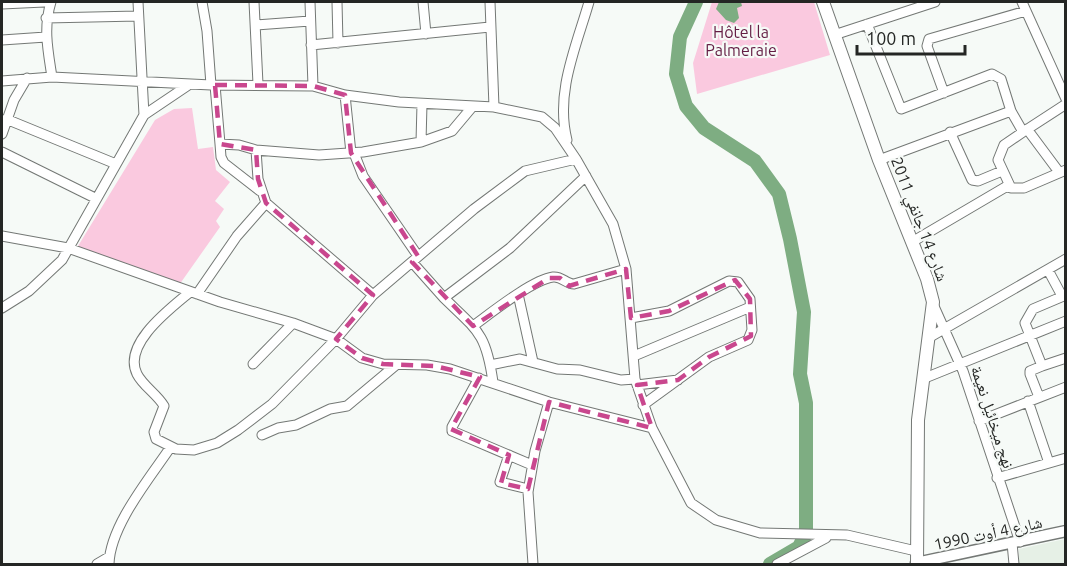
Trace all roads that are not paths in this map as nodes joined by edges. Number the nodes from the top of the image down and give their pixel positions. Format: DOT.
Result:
graph roads {
  1 [pos="45,2"];
  2 [pos="51,2"];
  3 [pos="138,2"];
  4 [pos="202,2"];
  5 [pos="254,2"];
  6 [pos="310,2"];
  7 [pos="337,2"];
  8 [pos="423,2"];
  9 [pos="490,2"];
  10 [pos="496,2"];
  11 [pos="589,2"];
  12 [pos="823,2"];
  13 [pos="929,2"];
  14 [pos="1022,2"];
  15 [pos="2,3"];
  16 [pos="1026,11"];
  17 [pos="138,16"];
  18 [pos="46,18"];
  19 [pos="310,21"];
  20 [pos="867,24"];
  21 [pos="256,25"];
  22 [pos="490,27"];
  23 [pos="426,34"];
  24 [pos="834,35"];
  25 [pos="46,37"];
  26 [pos="2,40"];
  27 [pos="338,43"];
  28 [pos="310,45"];
  29 [pos="52,77"];
  30 [pos="27,78"];
  31 [pos="2,81"];
  32 [pos="141,82"];
  33 [pos="190,84"];
  34 [pos="258,84"];
  35 [pos="213,85"];
  36 [pos="313,86"];
  37 [pos="944,93"];
  38 [pos="345,95"];
  39 [pos="1065,99"];
  40 [pos="14,100"];
  41 [pos="422,104"];
  42 [pos="1065,104"];
  43 [pos="473,106"];
  44 [pos="2,108"];
  45 [pos="494,108"];
  46 [pos="1011,111"];
  47 [pos="144,115"];
  48 [pos="6,119"];
  49 [pos="1025,130"];
  50 [pos="950,132"];
  51 [pos="2,134"];
  52 [pos="421,142"];
  53 [pos="220,144"];
  54 [pos="569,148"];
  55 [pos="256,150"];
  56 [pos="2,152"];
  57 [pos="352,153"];
  58 [pos="576,159"];
  59 [pos="879,160"];
  60 [pos="116,164"];
  61 [pos="1002,171"];
  62 [pos="1062,171"];
  63 [pos="586,176"];
  64 [pos="1009,185"];
  65 [pos="260,191"];
  66 [pos="95,198"];
  67 [pos="266,203"];
  68 [pos="4,234"];
  69 [pos="912,242"];
  70 [pos="68,248"];
  71 [pos="415,259"];
  72 [pos="1065,259"];
  73 [pos="626,269"];
  74 [pos="1048,270"];
  75 [pos="194,293"];
  76 [pos="518,294"];
  77 [pos="373,295"];
  78 [pos="1064,295"];
  79 [pos="444,298"];
  80 [pos="933,302"];
  81 [pos="2,308"];
  82 [pos="748,308"];
  83 [pos="631,318"];
  84 [pos="1065,321"];
  85 [pos="293,322"];
  86 [pos="473,326"];
  87 [pos="945,330"];
  88 [pos="1029,335"];
  89 [pos="930,337"];
  90 [pos="336,339"];
  91 [pos="634,356"];
  92 [pos="1065,358"];
  93 [pos="533,362"];
  94 [pos="959,363"];
  95 [pos="253,364"];
  96 [pos="396,365"];
  97 [pos="490,365"];
  98 [pos="1042,366"];
  99 [pos="479,378"];
  100 [pos="925,378"];
  101 [pos="678,380"];
  102 [pos="493,382"];
  103 [pos="636,382"];
  104 [pos="1065,387"];
  105 [pos="1040,397"];
  106 [pos="1028,401"];
  107 [pos="549,402"];
  108 [pos="643,405"];
  109 [pos="979,421"];
  110 [pos="652,428"];
  111 [pos="262,435"];
  112 [pos="170,448"];
  113 [pos="509,455"];
  114 [pos="1065,458"];
  115 [pos="1049,463"];
  116 [pos="532,465"];
  117 [pos="997,478"];
  118 [pos="528,489"];
  119 [pos="1065,531"];
  120 [pos="828,537"];
  121 [pos="1016,542"];
  122 [pos="916,559"];
  123 [pos="109,561"];
  124 [pos="97,564"];
  125 [pos="533,564"];
  126 [pos="777,564"];
  127 [pos="1014,564"];
  1 -- 15 [label="street"];
  2 -- 18 [label="street"];
  3 -- 17 [label="street"];
  4 -- 35 [label="street"];
  5 -- 21 [label="street"];
  6 -- 19 [label="street"];
  7 -- 27 [label="street"];
  8 -- 23 [label="street"];
  9 -- 10 [label="street"];
  9 -- 22 [label="street"];
  11 -- 54 [label="street"];
  12 -- 24 [label="main road, شارع 14 جانفي 2011"];
  13 -- 20 [label="street"];
  14 -- 16 [label="street"];
  16 -- 37 [label="street"];
  16 -- 39 [label="street"];
  17 -- 18 [label="street"];
  17 -- 32 [label="street"];
  18 -- 25 [label="street"];
  19 -- 21 [label="street"];
  19 -- 28 [label="street"];
  20 -- 24 [label="street"];
  20 -- 37 [label="street"];
  21 -- 34 [label="street"];
  22 -- 23 [label="street"];
  22 -- 45 [label="street"];
  23 -- 27 [label="street"];
  24 -- 59 [label="main road, شارع 14 جانفي 2011"];
  25 -- 26 [label="street"];
  25 -- 29 [label="street"];
  27 -- 28 [label="street"];
  28 -- 36 [label="street"];
  29 -- 30 [label="street"];
  29 -- 32 [label="street"];
  30 -- 31 [label="street"];
  30 -- 40 [label="street"];
  32 -- 33 [label="street"];
  32 -- 47 [label="street"];
  33 -- 35 [label="street"];
  33 -- 47 [label="street"];
  34 -- 35 [label="street"];
  34 -- 36 [label="street"];
  35 -- 53 [label="street"];
  36 -- 38 [label="street"];
  37 -- 46 [label="street"];
  38 -- 41 [label="street"];
  38 -- 57 [label="street"];
  40 -- 44 [label="street"];
  40 -- 48 [label="street"];
  41 -- 43 [label="street"];
  41 -- 52 [label="street"];
  42 -- 49 [label="street"];
  43 -- 45 [label="street"];
  43 -- 52 [label="street"];
  45 -- 54 [label="street"];
  46 -- 49 [label="street"];
  46 -- 50 [label="street"];
  47 -- 60 [label="street"];
  48 -- 51 [label="street"];
  48 -- 60 [label="street"];
  49 -- 61 [label="street"];
  49 -- 62 [label="street"];
  50 -- 59 [label="street"];
  50 -- 61 [label="street"];
  52 -- 57 [label="street"];
  53 -- 55 [label="street"];
  53 -- 65 [label="street"];
  54 -- 58 [label="street"];
  55 -- 57 [label="street"];
  55 -- 65 [label="street"];
  56 -- 66 [label="street"];
  57 -- 71 [label="street"];
  58 -- 63 [label="street"];
  58 -- 71 [label="street"];
  59 -- 69 [label="main road, شارع 14 جانفي 2011"];
  60 -- 66 [label="street"];
  61 -- 64 [label="street"];
  62 -- 64 [label="street"];
  63 -- 73 [label="street"];
  63 -- 79 [label="street"];
  64 -- 69 [label="street"];
  65 -- 67 [label="street"];
  66 -- 70 [label="street"];
  67 -- 75 [label="street"];
  67 -- 77 [label="street"];
  68 -- 70 [label="street"];
  69 -- 80 [label="main road, شارع 14 جانفي 2011"];
  70 -- 75 [label="street"];
  70 -- 81 [label="street"];
  71 -- 77 [label="street"];
  71 -- 79 [label="street"];
  72 -- 74 [label="street"];
  73 -- 76 [label="street"];
  73 -- 83 [label="street"];
  74 -- 78 [label="street"];
  74 -- 87 [label="street"];
  75 -- 85 [label="street"];
  75 -- 112 [label="street"];
  76 -- 86 [label="street"];
  76 -- 93 [label="street"];
  77 -- 90 [label="street"];
  78 -- 88 [label="street"];
  79 -- 86 [label="street"];
  80 -- 87 [label="street, نهج ميخائيل نعيمة"];
  80 -- 89 [label="main road, شارع 14 جانفي 2011"];
  82 -- 83 [label="street"];
  82 -- 91 [label="street"];
  82 -- 101 [label="street"];
  83 -- 91 [label="street"];
  84 -- 88 [label="street"];
  85 -- 90 [label="street"];
  85 -- 95 [label="street"];
  86 -- 97 [label="street"];
  87 -- 89 [label="street"];
  87 -- 94 [label="street, نهج ميخائيل نعيمة"];
  88 -- 94 [label="street"];
  88 -- 98 [label="street"];
  89 -- 100 [label="main road, شارع 14 جانفي 2011"];
  90 -- 96 [label="street"];
  90 -- 112 [label="street"];
  91 -- 103 [label="street"];
  92 -- 98 [label="street"];
  93 -- 97 [label="street"];
  93 -- 103 [label="street"];
  94 -- 100 [label="street"];
  94 -- 109 [label="street, نهج ميخائيل نعيمة"];
  96 -- 99 [label="street"];
  96 -- 111 [label="street"];
  97 -- 102 [label="street"];
  98 -- 105 [label="street"];
  99 -- 102 [label="street"];
  99 -- 113 [label="street"];
  100 -- 122 [label="main road, شارع 14 جانفي 2011"];
  101 -- 103 [label="street"];
  101 -- 108 [label="street"];
  102 -- 107 [label="street"];
  103 -- 108 [label="street"];
  104 -- 105 [label="street"];
  105 -- 106 [label="street"];
  106 -- 109 [label="street"];
  106 -- 115 [label="street"];
  107 -- 110 [label="street"];
  107 -- 116 [label="street"];
  108 -- 110 [label="street"];
  109 -- 117 [label="street, نهج ميخائيل نعيمة"];
  110 -- 120 [label="street"];
  112 -- 123 [label="street"];
  113 -- 116 [label="street"];
  113 -- 118 [label="street"];
  114 -- 115 [label="street"];
  115 -- 117 [label="street"];
  116 -- 118 [label="street"];
  117 -- 121 [label="street, نهج ميخائيل نعيمة"];
  118 -- 125 [label="street"];
  119 -- 121 [label="street, شارع 4 أوت 1990"];
  120 -- 122 [label="street"];
  120 -- 126 [label="street"];
  121 -- 122 [label="street, شارع 4 أوت 1990"];
  121 -- 127 [label="street, نهج ميخائيل نعيمة"];
  123 -- 124 [label="street"];
}
